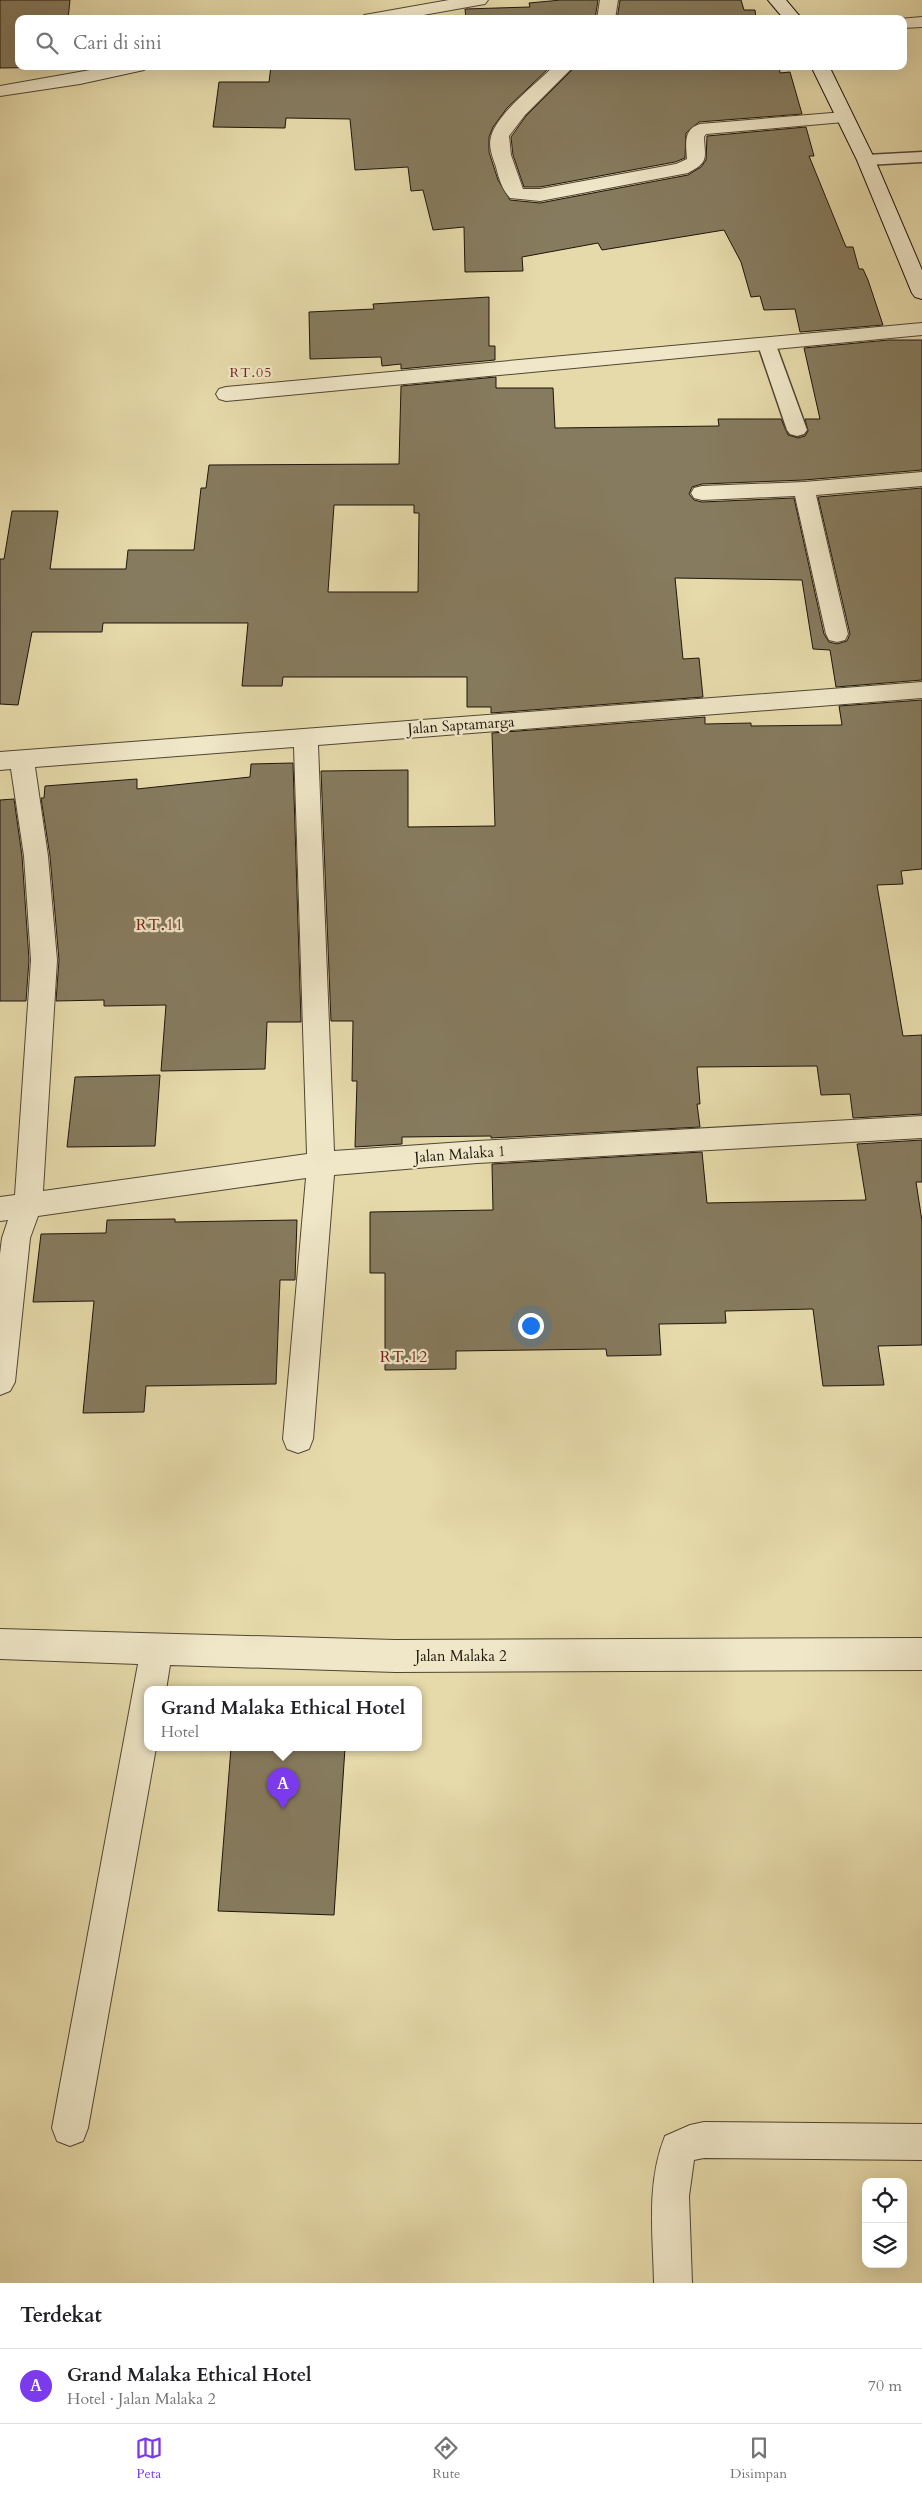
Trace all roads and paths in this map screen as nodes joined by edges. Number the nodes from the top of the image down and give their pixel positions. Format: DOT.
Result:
graph roads {
  1 [pos="480,0"];
  2 [pos="609,0"];
  3 [pos="777,0"];
  4 [pos="798,0"];
  5 [pos="393,15"];
  6 [pos="607,15"];
  7 [pos="790,15"];
  8 [pos="800,15"];
  9 [pos="922,22"];
  10 [pos="907,23"];
  11 [pos="120,70"];
  12 [pos="561,70"];
  13 [pos="822,70"];
  14 [pos="0,91"];
  15 [pos="844,117"];
  16 [pos="922,157"];
  17 [pos="866,160"];
  18 [pos="922,293"];
  19 [pos="922,328"];
  20 [pos="767,345"];
  21 [pos="226,394"];
  22 [pos="797,430"];
  23 [pos="922,480"];
  24 [pos="804,489"];
  25 [pos="702,493"];
  26 [pos="837,634"];
  27 [pos="922,690"];
  28 [pos="306,737"];
  29 [pos="11,760"];
  30 [pos="922,1127"];
  31 [pos="321,1164"];
  32 [pos="18,1206"];
  33 [pos="0,1382"];
  34 [pos="298,1439"];
  35 [pos="0,1644"];
  36 [pos="157,1649"];
  37 [pos="922,1654"];
  38 [pos="151,1686"];
  39 [pos="144,1721"];
  40 [pos="70,2128"];
  41 [pos="922,2142"];
  42 [pos="673,2283"];
  1 -- 5 [label="street"];
  2 -- 6 [label="street"];
  3 -- 7 [label="street"];
  4 -- 8 [label="street"];
  9 -- 10 [label="street"];
  11 -- 14 [label="street"];
  12 -- 15 [label="street"];
  13 -- 15 [label="street"];
  15 -- 17 [label="street"];
  16 -- 17 [label="lane"];
  17 -- 18 [label="street"];
  19 -- 20 [label="street"];
  20 -- 21 [label="street"];
  20 -- 22 [label="lane"];
  23 -- 24 [label="street"];
  24 -- 25 [label="street"];
  24 -- 26 [label="street"];
  27 -- 28 [label="street, Jalan Saptamarga"];
  28 -- 29 [label="street, Jalan Saptamarga"];
  28 -- 31 [label="street"];
  29 -- 32 [label="street"];
  30 -- 31 [label="street, Jalan Malaka 1"];
  31 -- 32 [label="street, Jalan Malaka 1"];
  31 -- 34 [label="street"];
  32 -- 33 [label="street"];
  35 -- 36 [label="street, Jalan Malaka 2"];
  36 -- 37 [label="street, Jalan Malaka 2"];
  36 -- 38 [label="street"];
  39 -- 40 [label="street"];
  41 -- 42 [label="street"];
}
